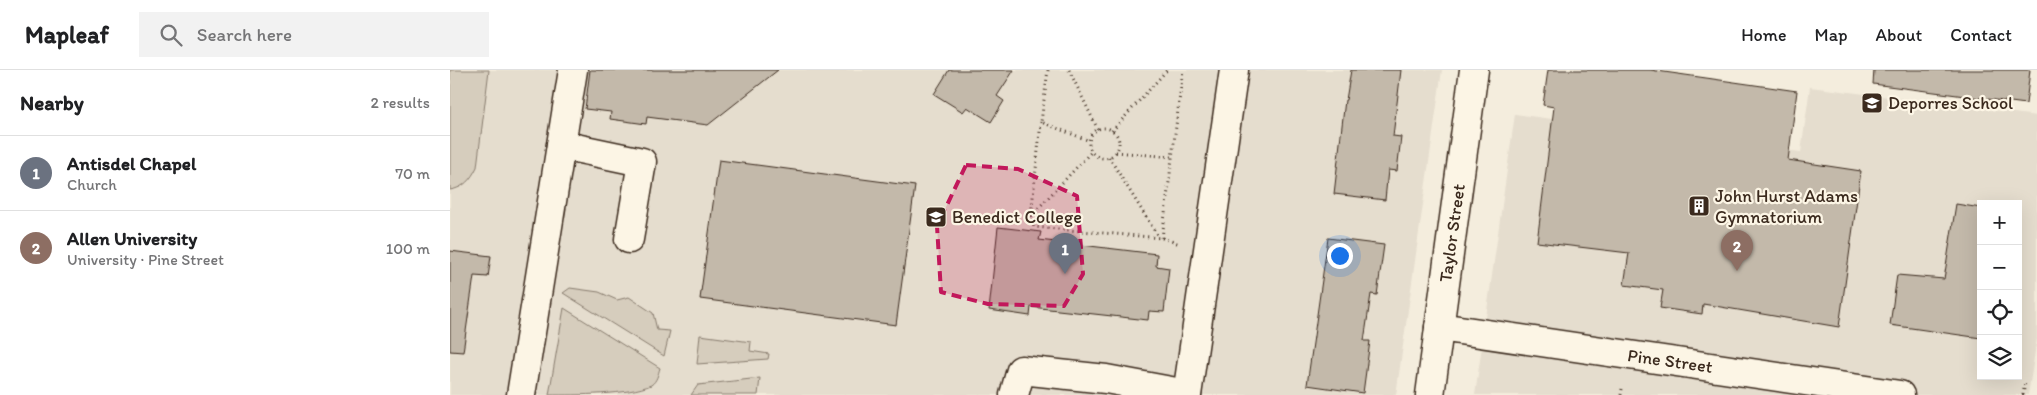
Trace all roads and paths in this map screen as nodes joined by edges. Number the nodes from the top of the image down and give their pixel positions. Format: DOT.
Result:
graph roads {
  1 [pos="572,70"];
  2 [pos="1048,70"];
  3 [pos="1069,70"];
  4 [pos="1167,70"];
  5 [pos="1183,70"];
  6 [pos="1234,70"];
  7 [pos="1474,70"];
  8 [pos="1040,122"];
  9 [pos="1098,130"];
  10 [pos="1112,130"];
  11 [pos="1090,141"];
  12 [pos="561,145"];
  13 [pos="1092,151"];
  14 [pos="1116,152"];
  15 [pos="1109,157"];
  16 [pos="1172,157"];
  17 [pos="1031,216"];
  18 [pos="1159,238"];
  19 [pos="629,240"];
  20 [pos="1439,327"];
  21 [pos="2025,382"];
  22 [pos="1123,389"];
  23 [pos="1622,389"];
  24 [pos="1187,394"];
  25 [pos="521,395"];
  26 [pos="1014,395"];
  27 [pos="1430,395"];
  28 [pos="1621,395"];
  29 [pos="1900,395"];
  30 [pos="2023,395"];
  1 -- 12 [label="street"];
  2 -- 8 [label="path"];
  3 -- 9 [label="path"];
  4 -- 10 [label="path"];
  5 -- 16 [label="path"];
  6 -- 24 [label="street"];
  7 -- 20 [label="street, Taylor Street"];
  8 -- 11 [label="path"];
  8 -- 17 [label="path"];
  9 -- 10 [label="path"];
  9 -- 11 [label="path"];
  10 -- 14 [label="path"];
  11 -- 13 [label="path"];
  12 -- 19 [label="street"];
  12 -- 25 [label="street"];
  13 -- 15 [label="path"];
  13 -- 17 [label="path"];
  14 -- 15 [label="path"];
  14 -- 16 [label="path"];
  15 -- 18 [label="path"];
  16 -- 18 [label="path"];
  17 -- 18 [label="path"];
  20 -- 27 [label="street, Taylor Street"];
  20 -- 29 [label="street, Pine Street"];
  21 -- 30 [label="path"];
  22 -- 24 [label="street"];
  22 -- 26 [label="street"];
  23 -- 28 [label="path"];
}
